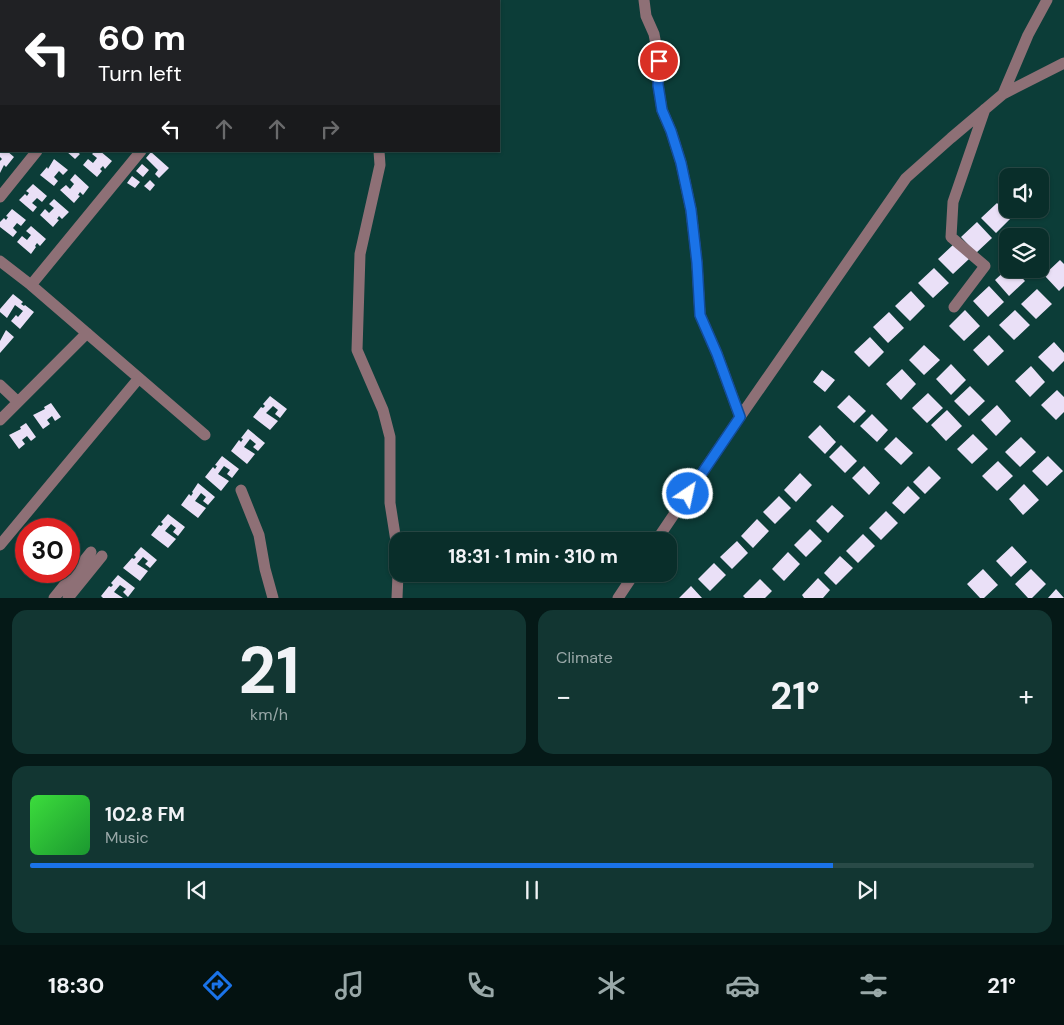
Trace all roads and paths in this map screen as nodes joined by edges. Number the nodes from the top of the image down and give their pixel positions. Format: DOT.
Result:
graph roads {
  1 [pos="644,0"];
  2 [pos="1047,0"];
  3 [pos="1064,63"];
  4 [pos="1003,94"];
  5 [pos="985,109"];
  6 [pos="36,152"];
  7 [pos="140,152"];
  8 [pos="379,152"];
  9 [pos="0,197"];
  10 [pos="0,261"];
  11 [pos="31,286"];
  12 [pos="954,308"];
  13 [pos="87,333"];
  14 [pos="139,378"];
  15 [pos="0,385"];
  16 [pos="17,401"];
  17 [pos="740,417"];
  18 [pos="0,420"];
  19 [pos="205,435"];
  20 [pos="241,490"];
  21 [pos="395,532"];
  22 [pos="662,532"];
  23 [pos="0,545"];
  24 [pos="398,582"];
  25 [pos="629,582"];
  26 [pos="54,598"];
  27 [pos="68,598"];
  28 [pos="273,598"];
  29 [pos="397,598"];
  30 [pos="618,598"];
  1 -- 17 [label="street"];
  2 -- 4 [label="street"];
  3 -- 4 [label="street"];
  4 -- 5 [label="street"];
  5 -- 12 [label="street"];
  5 -- 17 [label="street"];
  6 -- 9 [label="street"];
  7 -- 11 [label="street"];
  8 -- 21 [label="street"];
  10 -- 11 [label="street"];
  11 -- 13 [label="street"];
  13 -- 14 [label="street"];
  13 -- 16 [label="street"];
  14 -- 19 [label="street"];
  14 -- 23 [label="street"];
  15 -- 16 [label="street"];
  16 -- 18 [label="street"];
  17 -- 22 [label="street"];
  20 -- 28 [label="street"];
  24 -- 29 [label="street"];
  25 -- 30 [label="street"];
  26 -- 27 [label="street"];
}
